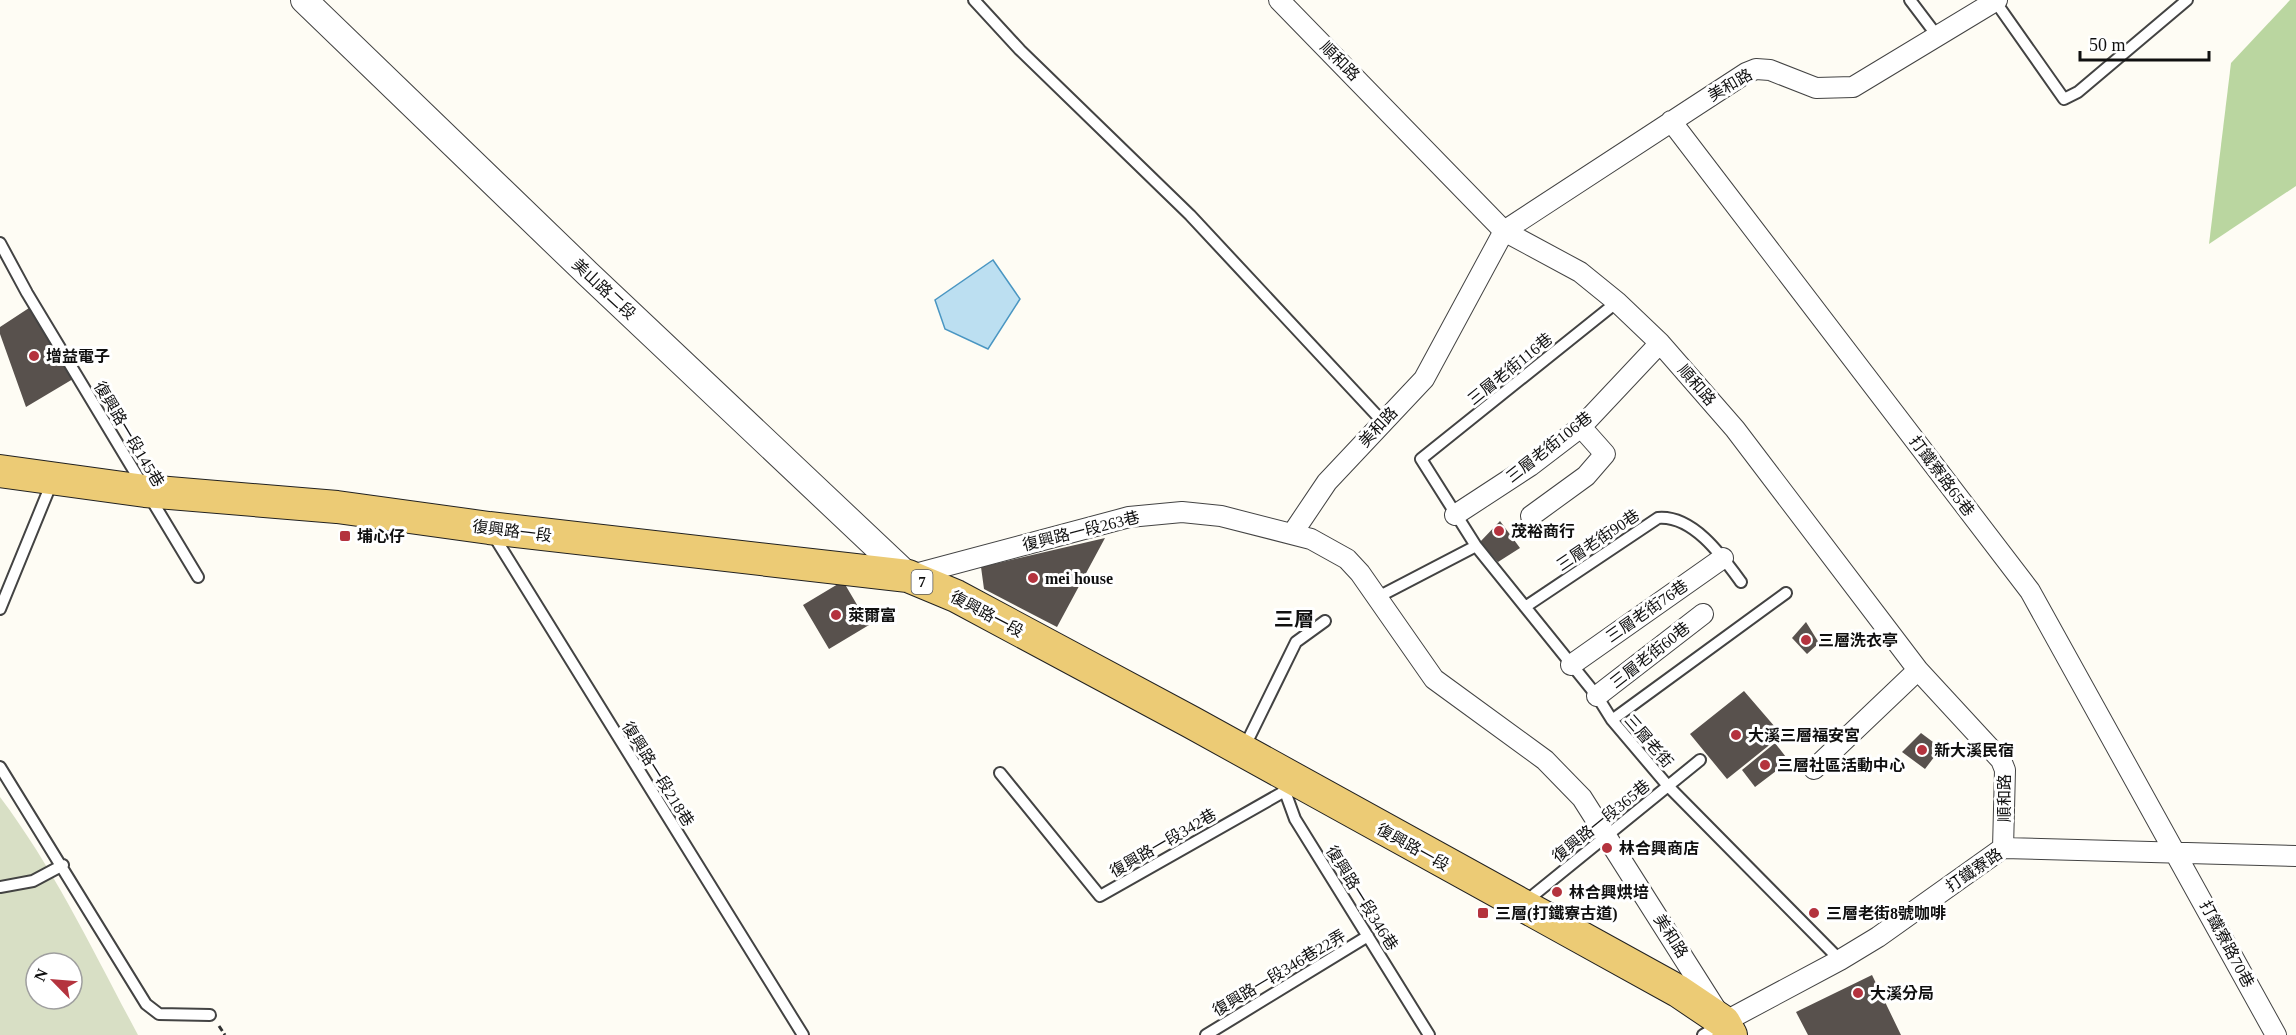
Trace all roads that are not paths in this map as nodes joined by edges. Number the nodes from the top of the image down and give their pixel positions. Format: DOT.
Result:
graph roads {
  1 [pos="304,0"];
  2 [pos="974,0"];
  3 [pos="1280,0"];
  4 [pos="1910,0"];
  5 [pos="2187,0"];
  6 [pos="1996,1"];
  7 [pos="1938,37"];
  8 [pos="1671,121"];
  9 [pos="1504,231"];
  10 [pos="0,243"];
  11 [pos="1617,302"];
  12 [pos="1660,343"];
  13 [pos="1383,422"];
  14 [pos="1581,427"];
  15 [pos="1421,459"];
  16 [pos="0,471"];
  17 [pos="53,479"];
  18 [pos="145,491"];
  19 [pos="1455,515"];
  20 [pos="1531,516"];
  21 [pos="489,528"];
  22 [pos="1292,534"];
  23 [pos="1476,546"];
  24 [pos="1723,558"];
  25 [pos="908,576"];
  26 [pos="198,577"];
  27 [pos="1741,582"];
  28 [pos="1786,592"];
  29 [pos="1378,597"];
  30 [pos="1525,607"];
  31 [pos="0,609"];
  32 [pos="1703,614"];
  33 [pos="1325,621"];
  34 [pos="1571,665"];
  35 [pos="1918,670"];
  36 [pos="1597,696"];
  37 [pos="1612,720"];
  38 [pos="1242,751"];
  39 [pos="1700,760"];
  40 [pos="0,767"];
  41 [pos="1814,769"];
  42 [pos="1000,773"];
  43 [pos="1281,781"];
  44 [pos="1668,786"];
  45 [pos="1608,836"];
  46 [pos="2003,848"];
  47 [pos="2178,854"];
  48 [pos="2296,856"];
  49 [pos="63,865"];
  50 [pos="0,887"];
  51 [pos="1520,906"];
  52 [pos="1368,936"];
  53 [pos="1840,960"];
  54 [pos="210,1015"];
  55 [pos="1719,1031"];
  56 [pos="803,1035"];
  57 [pos="1206,1035"];
  58 [pos="1429,1035"];
  59 [pos="2276,1035"];
  1 -- 25 [label="street, 美山路二段"];
  2 -- 13 [label="lane"];
  3 -- 9 [label="street, 順和路"];
  4 -- 7 [label="lane"];
  5 -- 6 [label="lane"];
  6 -- 7 [label="street, 美和路"];
  7 -- 8 [label="street, 美和路"];
  8 -- 9 [label="street, 美和路"];
  8 -- 47 [label="street, 打鐵寮路65巷"];
  9 -- 11 [label="street, 順和路"];
  9 -- 13 [label="street, 美和路"];
  10 -- 18 [label="lane, 復興路一段145巷"];
  11 -- 12 [label="street, 順和路"];
  11 -- 15 [label="lane, 三層老街116巷"];
  12 -- 14 [label="street, 三層老街106巷"];
  12 -- 35 [label="street, 順和路"];
  13 -- 22 [label="street, 美和路"];
  14 -- 19 [label="street, 三層老街106巷"];
  14 -- 20 [label="street"];
  15 -- 19 [label="lane, 三層老街"];
  16 -- 17 [label="main road, 復興路一段 / 7"];
  17 -- 18 [label="main road, 復興路一段 / 7"];
  17 -- 31 [label="lane"];
  18 -- 21 [label="main road, 復興路一段 / 7"];
  18 -- 26 [label="lane, 復興路一段145巷"];
  19 -- 23 [label="lane, 三層老街"];
  21 -- 25 [label="main road, 復興路一段 / 7"];
  21 -- 56 [label="lane, 復興路一段218巷"];
  22 -- 25 [label="street, 復興路一段263巷"];
  22 -- 29 [label="street, 美和路"];
  23 -- 29 [label="lane"];
  23 -- 30 [label="lane, 三層老街"];
  24 -- 27 [label="lane, 三層老街90巷"];
  24 -- 30 [label="lane, 三層老街90巷"];
  24 -- 34 [label="street, 三層老街76巷"];
  25 -- 38 [label="main road, 復興路一段 / 7"];
  28 -- 37 [label="lane"];
  29 -- 45 [label="street, 美和路"];
  30 -- 34 [label="lane, 三層老街"];
  32 -- 36 [label="street, 三層老街60巷"];
  33 -- 38 [label="lane"];
  34 -- 36 [label="lane, 三層老街"];
  35 -- 41 [label="street"];
  35 -- 46 [label="street, 順和路"];
  36 -- 37 [label="lane, 三層老街"];
  37 -- 44 [label="lane, 三層老街"];
  38 -- 43 [label="main road, 復興路一段 / 7"];
  39 -- 44 [label="lane, 復興路一段365巷"];
  40 -- 49 [label="lane"];
  42 -- 43 [label="lane, 復興路一段342巷"];
  43 -- 51 [label="main road, 復興路一段 / 7"];
  43 -- 52 [label="lane, 復興路一段346巷"];
  44 -- 45 [label="lane, 復興路一段365巷"];
  44 -- 53 [label="lane, 三層老街"];
  45 -- 51 [label="lane, 復興路一段365巷"];
  45 -- 55 [label="street, 美和路"];
  46 -- 47 [label="street, 打鐵寮路"];
  46 -- 53 [label="street, 打鐵寮路"];
  47 -- 48 [label="street, 打鐵寮路"];
  47 -- 59 [label="street, 打鐵寮路70巷"];
  49 -- 50 [label="lane"];
  49 -- 54 [label="lane"];
  51 -- 55 [label="main road, 復興路一段 / 7"];
  52 -- 57 [label="lane, 復興路一段346巷22弄"];
  52 -- 58 [label="lane, 復興路一段346巷"];
  53 -- 55 [label="street, 打鐵寮路"];
}
